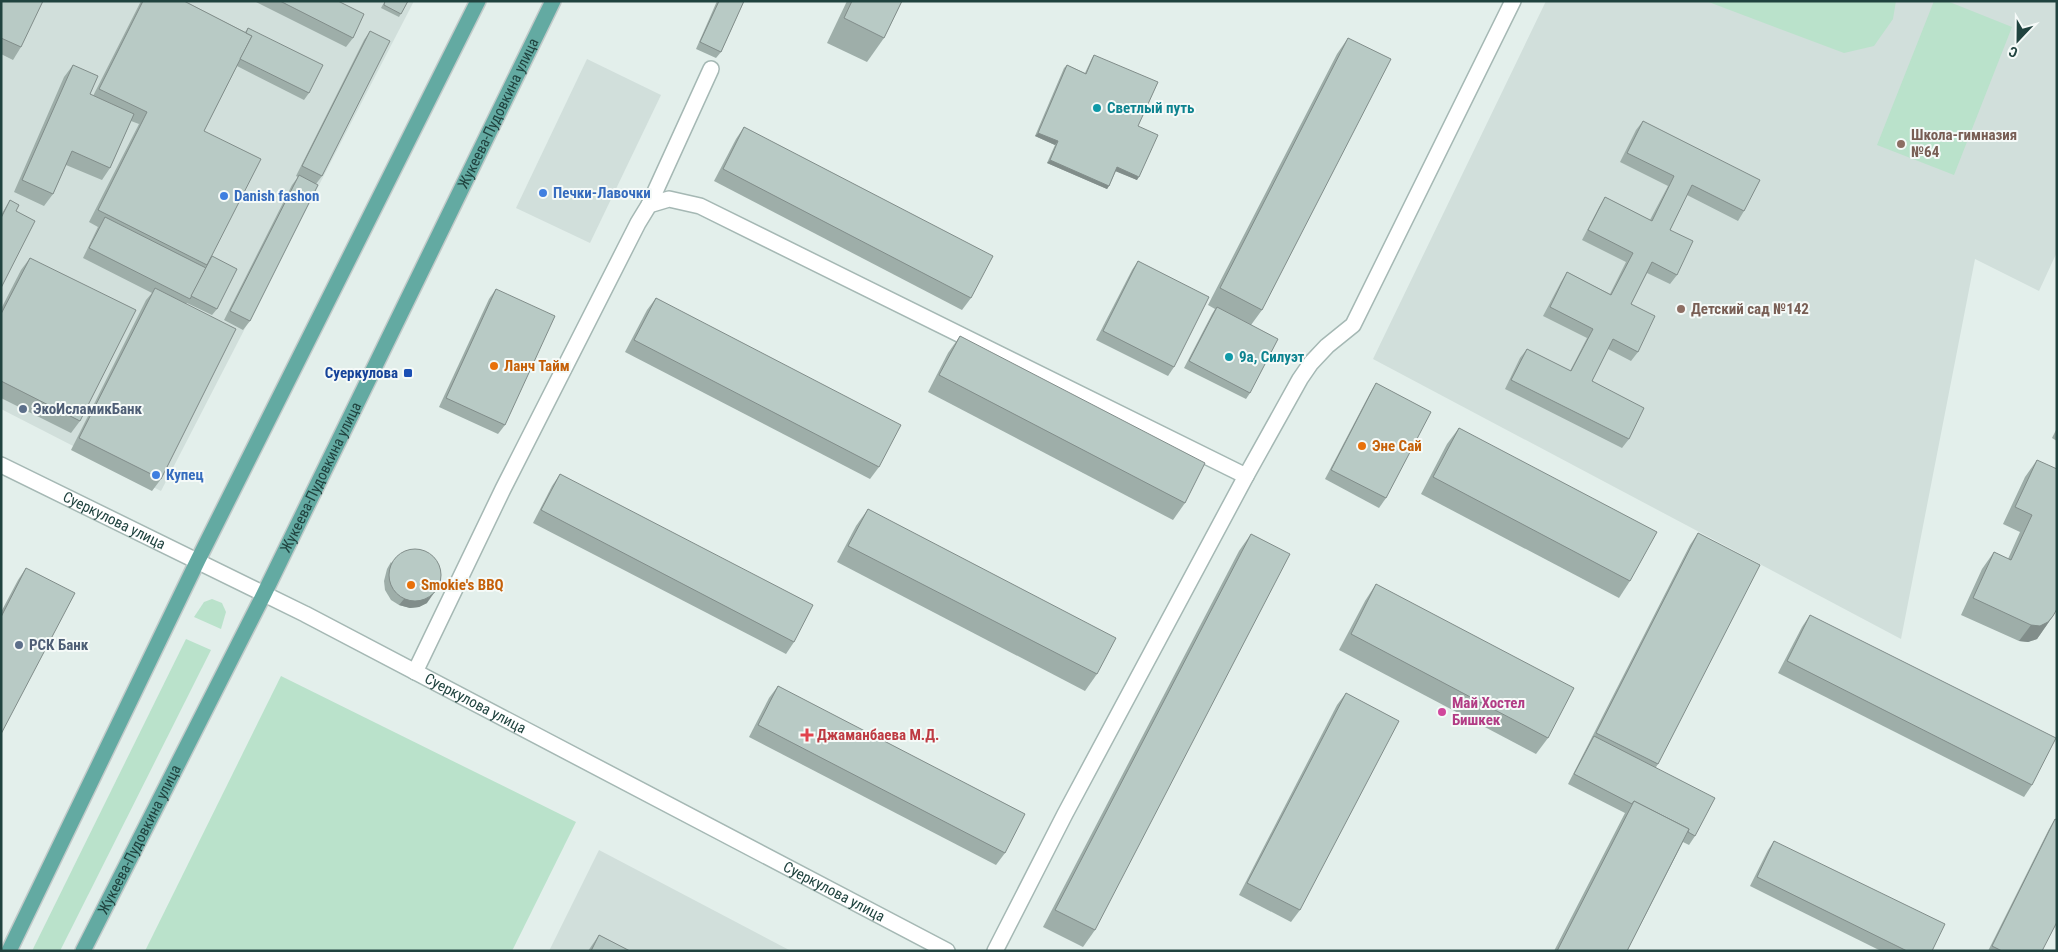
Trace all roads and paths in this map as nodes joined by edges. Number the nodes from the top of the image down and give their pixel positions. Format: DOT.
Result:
graph roads {
  1 [pos="478,1"];
  2 [pos="553,1"];
  3 [pos="1513,1"];
  4 [pos="711,69"];
  5 [pos="649,205"];
  6 [pos="1,465"];
  7 [pos="1246,476"];
  8 [pos="198,560"];
  9 [pos="264,594"];
  10 [pos="415,672"];
  11 [pos="9,951"];
  12 [pos="83,951"];
  13 [pos="947,951"];
  14 [pos="995,951"];
  1 -- 8 [label="main road"];
  2 -- 9 [label="main road, Жукеева-Пудовкина улица"];
  3 -- 7 [label="street"];
  4 -- 5 [label="street"];
  5 -- 7 [label="street"];
  5 -- 10 [label="street"];
  6 -- 8 [label="street, Суеркулова улица"];
  7 -- 14 [label="street"];
  8 -- 9 [label="street, Суеркулова улица"];
  8 -- 11 [label="main road"];
  9 -- 10 [label="street, Суеркулова улица"];
  9 -- 12 [label="main road, Жукеева-Пудовкина улица"];
  10 -- 13 [label="street, Суеркулова улица"];
}
